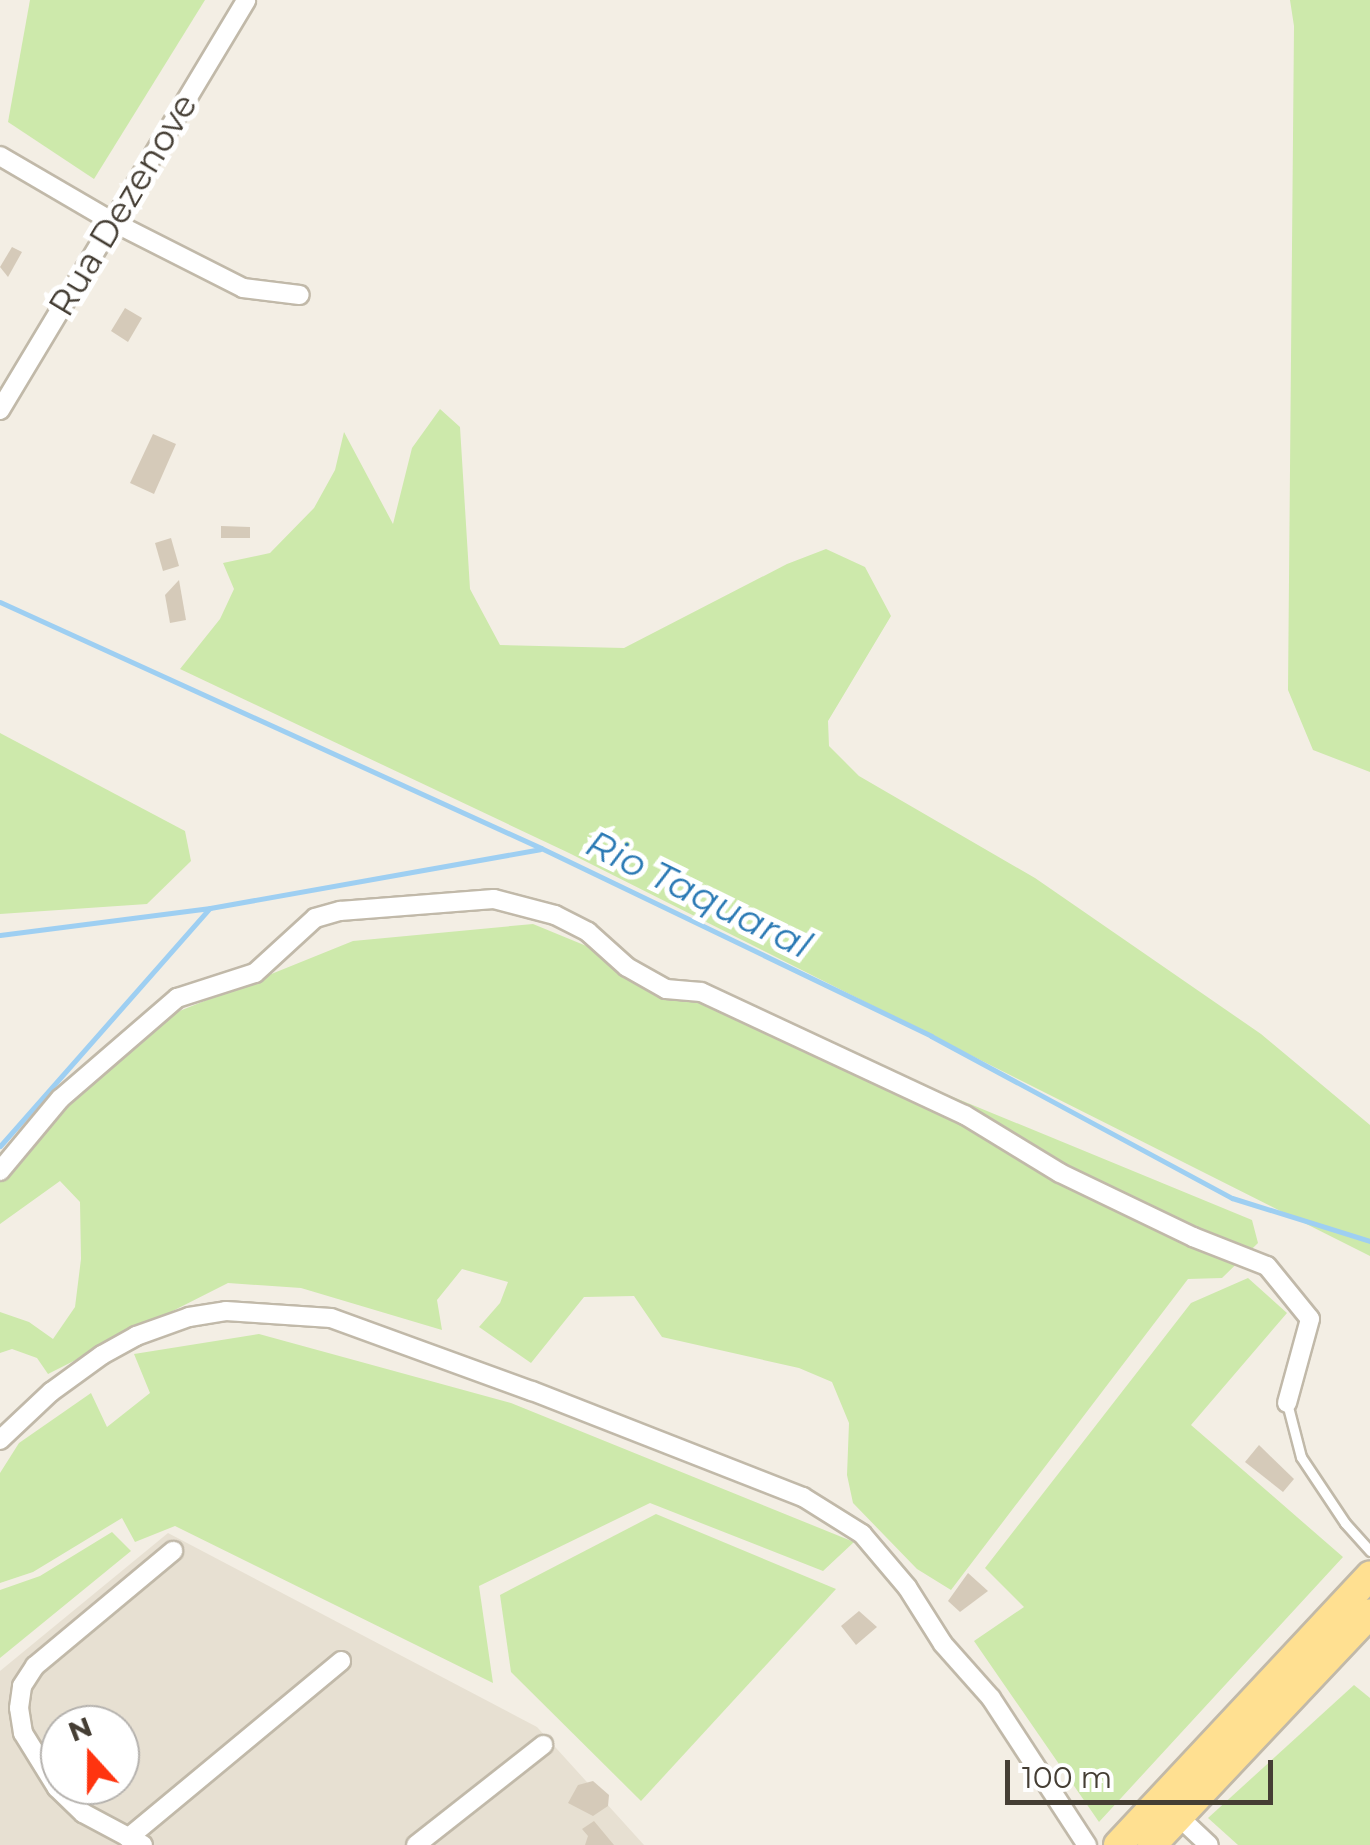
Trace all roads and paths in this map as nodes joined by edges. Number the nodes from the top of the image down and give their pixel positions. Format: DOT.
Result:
graph roads {
  1 [pos="246,0"];
  2 [pos="0,156"];
  3 [pos="113,222"];
  4 [pos="300,294"];
  5 [pos="0,410"];
  6 [pos="0,1171"];
  7 [pos="1287,1403"];
  8 [pos="0,1440"];
  9 [pos="1370,1551"];
  10 [pos="173,1552"];
  11 [pos="1370,1576"];
  12 [pos="1370,1614"];
  13 [pos="341,1660"];
  14 [pos="543,1745"];
  15 [pos="1178,1816"];
  16 [pos="136,1842"];
  17 [pos="416,1845"];
  18 [pos="1087,1845"];
  19 [pos="1118,1845"];
  20 [pos="1152,1845"];
  21 [pos="1208,1845"];
  1 -- 3 [label="street, Rua Dezenove"];
  2 -- 3 [label="street"];
  3 -- 4 [label="street"];
  3 -- 5 [label="street, Rua Dezenove"];
  6 -- 7 [label="street"];
  7 -- 9 [label="lane"];
  8 -- 18 [label="street"];
  10 -- 16 [label="street"];
  11 -- 19 [label="main road"];
  12 -- 15 [label="main road"];
  13 -- 16 [label="street"];
  14 -- 17 [label="street"];
  15 -- 20 [label="main road"];
  15 -- 21 [label="street"];
}
